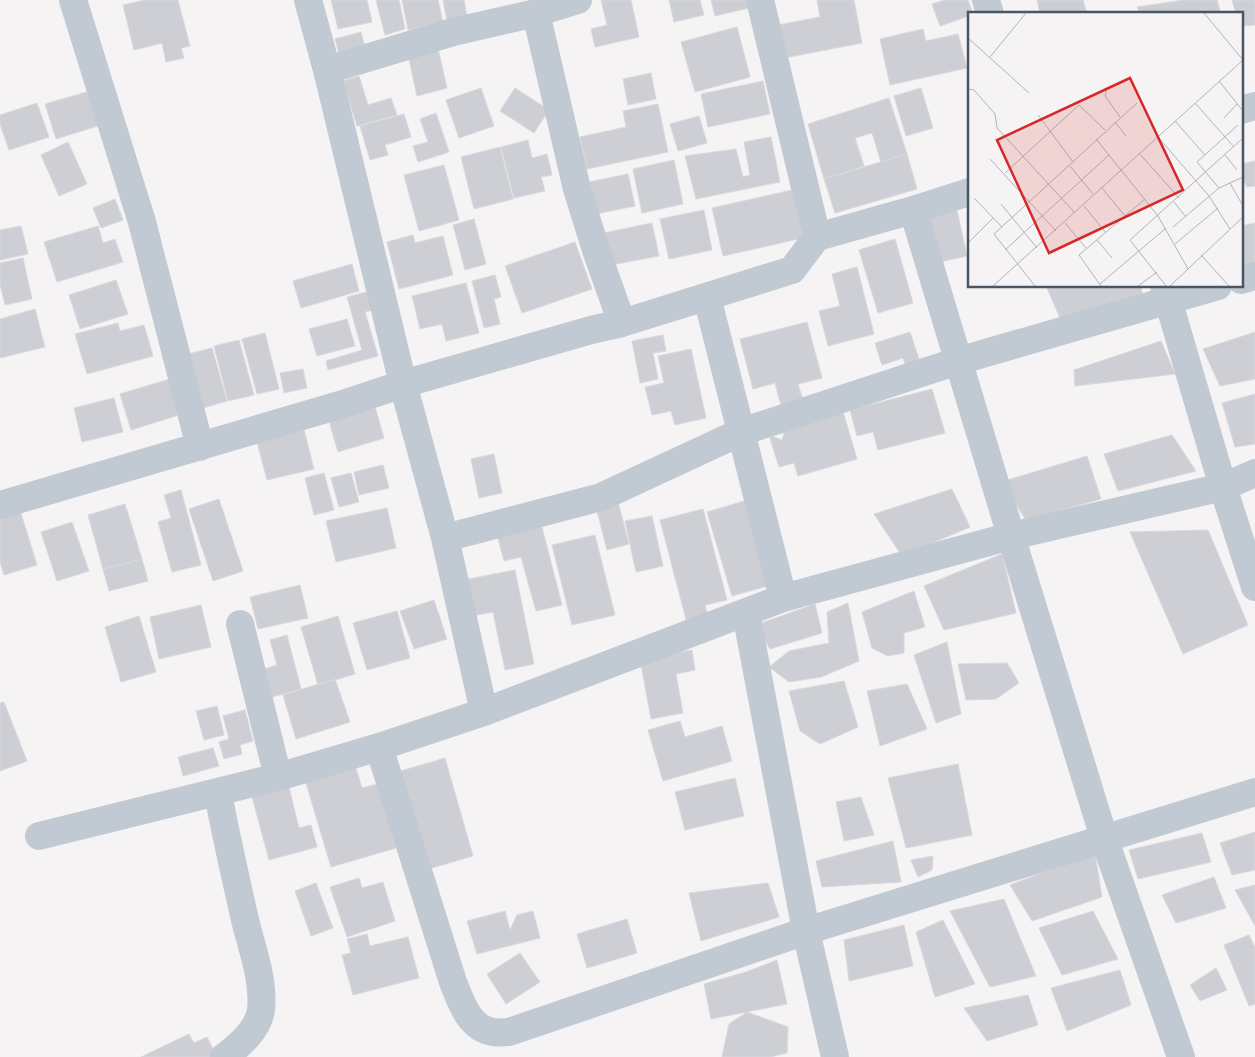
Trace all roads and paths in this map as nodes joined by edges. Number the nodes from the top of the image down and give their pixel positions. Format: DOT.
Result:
graph roads {
  1 [pos="73,0"];
  2 [pos="308,0"];
  3 [pos="578,0"];
  4 [pos="760,0"];
  5 [pos="536,13"];
  6 [pos="327,70"];
  7 [pos="1255,106"];
  8 [pos="1242,110"];
  9 [pos="968,192"];
  10 [pos="914,210"];
  11 [pos="817,238"];
  12 [pos="1255,276"];
  13 [pos="1242,280"];
  14 [pos="1205,288"];
  15 [pos="1165,294"];
  16 [pos="707,297"];
  17 [pos="622,323"];
  18 [pos="958,361"];
  19 [pos="403,384"];
  20 [pos="741,432"];
  21 [pos="200,447"];
  22 [pos="1255,473"];
  23 [pos="1223,487"];
  24 [pos="0,504"];
  25 [pos="1011,536"];
  26 [pos="445,538"];
  27 [pos="1255,587"];
  28 [pos="783,598"];
  29 [pos="746,613"];
  30 [pos="240,624"];
  31 [pos="484,712"];
  32 [pos="379,747"];
  33 [pos="278,777"];
  34 [pos="1255,792"];
  35 [pos="218,793"];
  36 [pos="39,836"];
  37 [pos="1104,838"];
  38 [pos="806,931"];
  39 [pos="224,1057"];
  40 [pos="835,1057"];
  41 [pos="1180,1057"];
  1 -- 21 [label="street"];
  2 -- 6 [label="street"];
  3 -- 5 [label="street"];
  4 -- 11 [label="street"];
  5 -- 6 [label="street"];
  5 -- 17 [label="street"];
  6 -- 19 [label="street"];
  7 -- 8 [label="street"];
  9 -- 10 [label="street"];
  10 -- 11 [label="street"];
  10 -- 18 [label="street"];
  11 -- 16 [label="street"];
  12 -- 13 [label="street"];
  14 -- 15 [label="street"];
  15 -- 18 [label="street"];
  15 -- 23 [label="street"];
  16 -- 17 [label="street"];
  16 -- 20 [label="street"];
  17 -- 19 [label="street"];
  18 -- 20 [label="street"];
  18 -- 25 [label="street"];
  19 -- 21 [label="street"];
  19 -- 26 [label="street"];
  20 -- 26 [label="street"];
  20 -- 28 [label="street"];
  21 -- 24 [label="street"];
  22 -- 23 [label="street"];
  23 -- 25 [label="street"];
  23 -- 27 [label="street"];
  25 -- 28 [label="street"];
  25 -- 37 [label="street"];
  26 -- 31 [label="street"];
  28 -- 29 [label="street"];
  29 -- 31 [label="street"];
  29 -- 38 [label="street"];
  30 -- 33 [label="street"];
  31 -- 32 [label="street"];
  32 -- 33 [label="street"];
  32 -- 38 [label="street"];
  33 -- 35 [label="street"];
  34 -- 37 [label="street"];
  35 -- 36 [label="street"];
  35 -- 39 [label="street"];
  37 -- 38 [label="street"];
  37 -- 41 [label="street"];
  38 -- 40 [label="street"];
}
